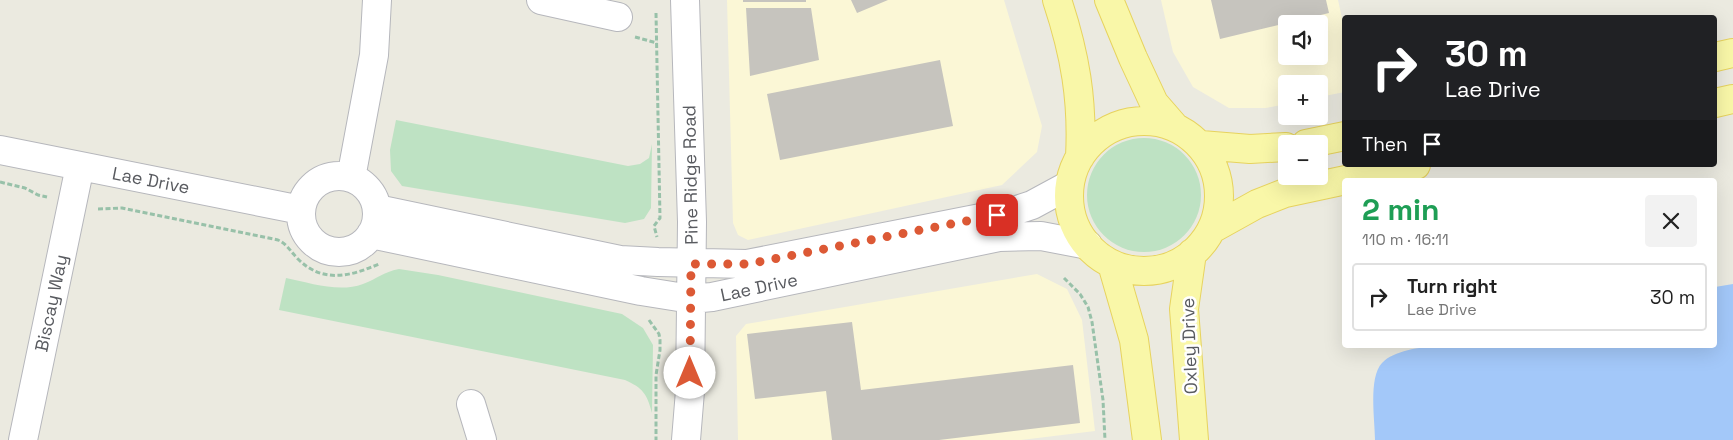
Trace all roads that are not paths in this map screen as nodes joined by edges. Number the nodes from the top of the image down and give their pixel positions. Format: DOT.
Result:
graph roads {
  1 [pos="377,0"];
  2 [pos="540,0"];
  3 [pos="685,0"];
  4 [pos="1057,0"];
  5 [pos="1109,0"];
  6 [pos="618,17"];
  7 [pos="1733,53"];
  8 [pos="1717,57"];
  9 [pos="1733,99"];
  10 [pos="1717,103"];
  11 [pos="1174,126"];
  12 [pos="1342,137"];
  13 [pos="1328,139"];
  14 [pos="1201,145"];
  15 [pos="1278,147"];
  16 [pos="0,150"];
  17 [pos="1080,157"];
  18 [pos="80,166"];
  19 [pos="1407,167"];
  20 [pos="351,178"];
  21 [pos="1355,178"];
  22 [pos="1342,181"];
  23 [pos="1069,186"];
  24 [pos="302,210"];
  25 [pos="374,222"];
  26 [pos="1212,229"];
  27 [pos="1088,246"];
  28 [pos="1192,253"];
  29 [pos="691,264"];
  30 [pos="1112,264"];
  31 [pos="691,300"];
  32 [pos="470,404"];
  33 [pos="23,440"];
  34 [pos="482,440"];
  35 [pos="686,440"];
  36 [pos="1147,440"];
  37 [pos="1194,440"];
  1 -- 20 [label="street"];
  2 -- 6 [label="street"];
  3 -- 29 [label="street, Pine Ridge Road"];
  4 -- 17 [label="main road"];
  5 -- 11 [label="main road"];
  7 -- 8 [label="main road"];
  9 -- 10 [label="main road"];
  11 -- 14 [label="main road"];
  11 -- 17 [label="main road"];
  12 -- 13 [label="main road"];
  14 -- 15 [label="main road"];
  14 -- 26 [label="main road"];
  16 -- 18 [label="street, Lae Drive"];
  17 -- 23 [label="main road"];
  18 -- 24 [label="street, Lae Drive"];
  18 -- 33 [label="street, Biscay Way"];
  19 -- 21 [label="main road"];
  20 -- 24 [label="street"];
  20 -- 25 [label="street"];
  22 -- 26 [label="main road"];
  23 -- 27 [label="main road"];
  23 -- 29 [label="street, Lae Drive"];
  24 -- 25 [label="street"];
  25 -- 29 [label="street, Lae Drive"];
  25 -- 31 [label="street, Lae Drive"];
  26 -- 28 [label="main road"];
  27 -- 30 [label="main road"];
  27 -- 31 [label="street, Lae Drive"];
  28 -- 30 [label="main road"];
  28 -- 37 [label="main road, Oxley Drive"];
  29 -- 31 [label="street, Pine Ridge Road"];
  30 -- 36 [label="main road"];
  31 -- 35 [label="street, Pine Ridge Road"];
  32 -- 34 [label="street"];
}
